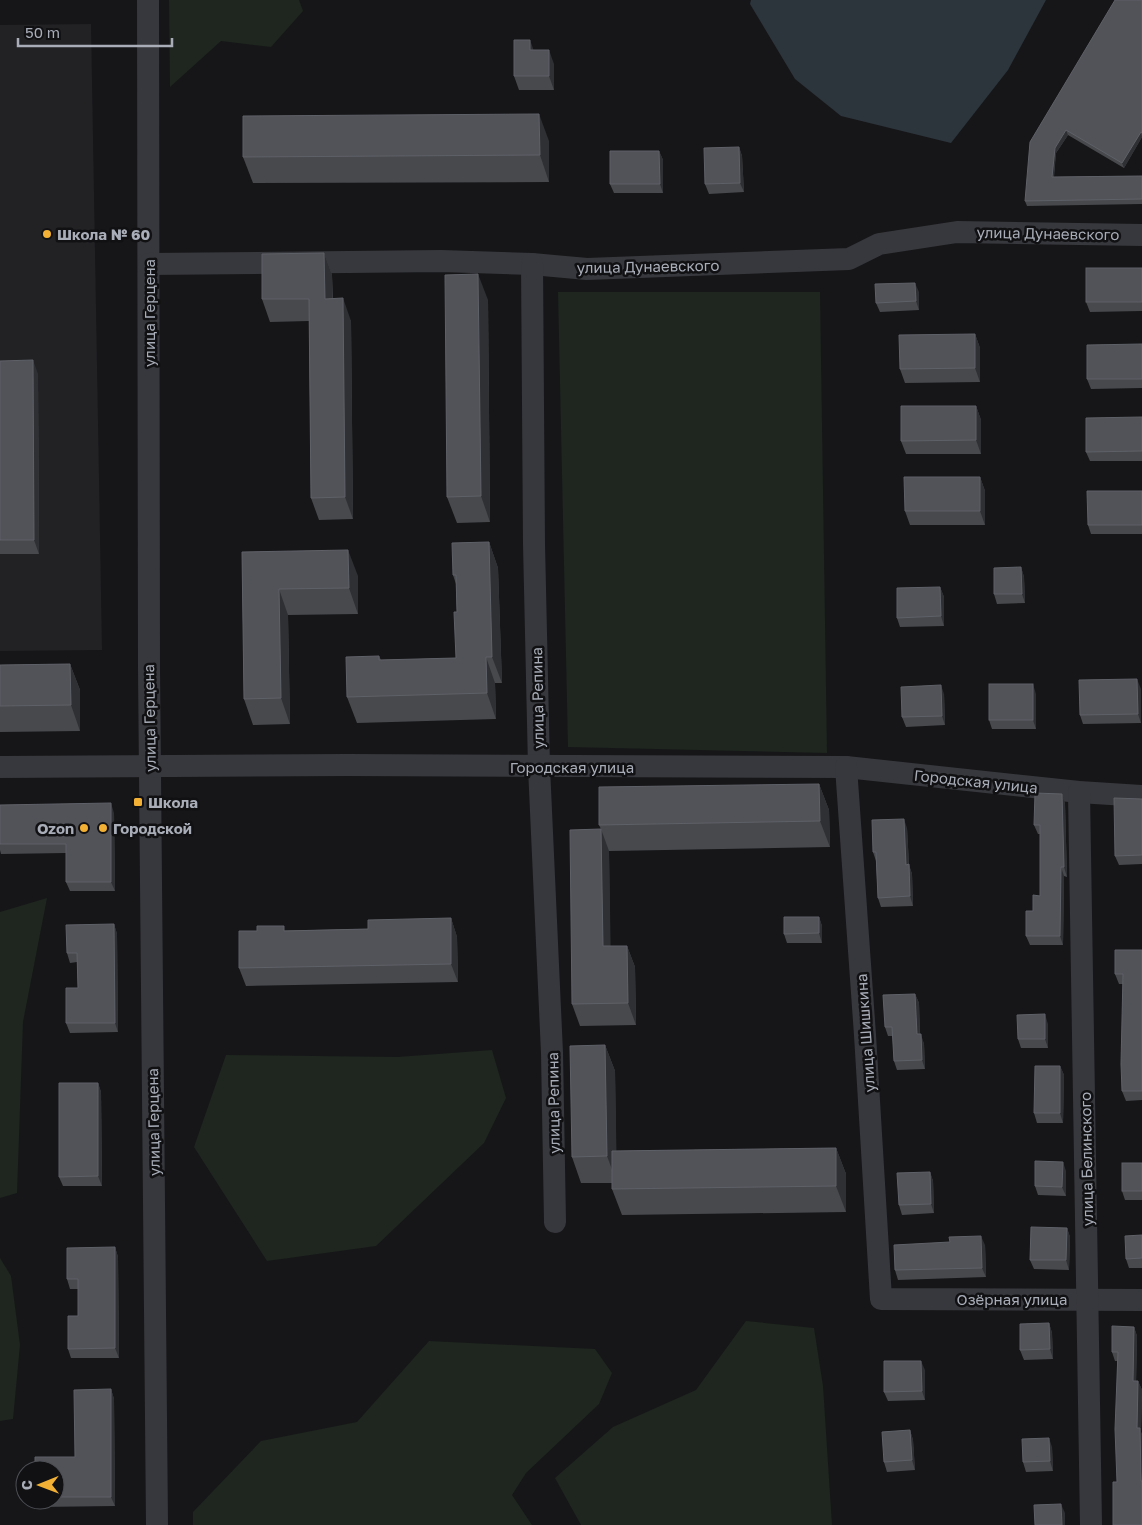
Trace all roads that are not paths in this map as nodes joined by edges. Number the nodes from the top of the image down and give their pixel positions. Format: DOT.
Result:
graph roads {
  1 [pos="148,0"];
  2 [pos="1142,235"];
  3 [pos="149,264"];
  4 [pos="532,264"];
  5 [pos="150,766"];
  6 [pos="0,767"];
  7 [pos="538,767"];
  8 [pos="846,767"];
  9 [pos="1079,792"];
  10 [pos="1142,796"];
  11 [pos="555,1222"];
  12 [pos="881,1299"];
  13 [pos="1088,1299"];
  14 [pos="1142,1300"];
  15 [pos="157,1525"];
  16 [pos="1091,1525"];
  1 -- 3 [label="street, улица Герцена"];
  2 -- 4 [label="street, улица Дунаевского"];
  3 -- 4 [label="street, улица Дунаевского"];
  3 -- 5 [label="street, улица Герцена"];
  4 -- 7 [label="street, улица Репина"];
  5 -- 6 [label="street, Городская улица"];
  5 -- 7 [label="street, Городская улица"];
  5 -- 15 [label="street, улица Герцена"];
  7 -- 8 [label="street, Городская улица"];
  7 -- 11 [label="street, улица Репина"];
  8 -- 9 [label="street, Городская улица"];
  8 -- 12 [label="street, улица Шишкина"];
  9 -- 10 [label="street, Городская улица"];
  9 -- 13 [label="street, улица Белинского"];
  12 -- 13 [label="street, Озёрная улица"];
  13 -- 14 [label="street, Озёрная улица"];
  13 -- 16 [label="street, улица Белинского"];
}
